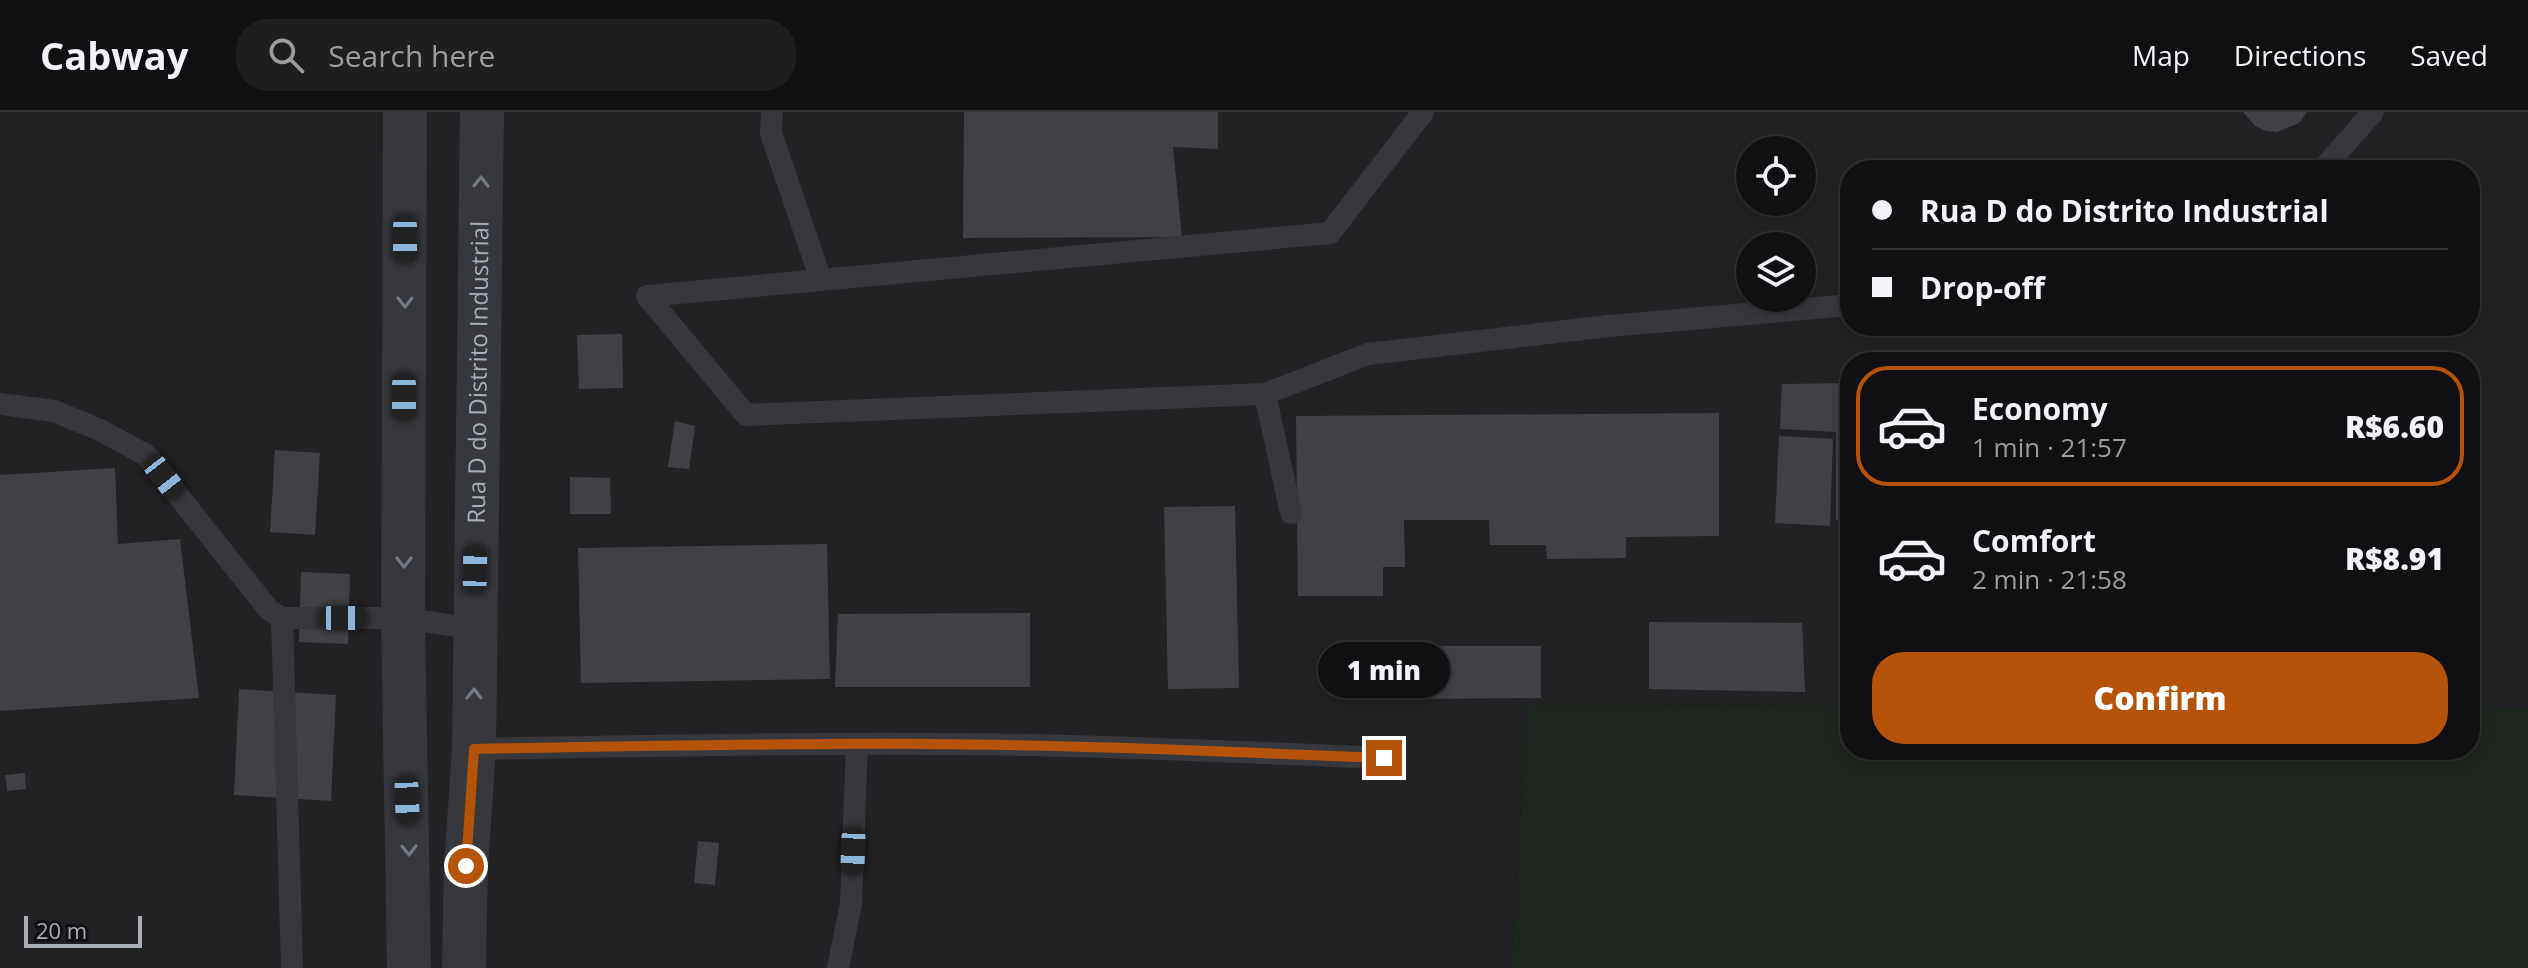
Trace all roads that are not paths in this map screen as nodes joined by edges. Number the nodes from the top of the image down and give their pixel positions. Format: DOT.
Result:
graph roads {
  1 [pos="405,112"];
  2 [pos="482,112"];
  3 [pos="772,112"];
  4 [pos="1423,112"];
  5 [pos="2373,112"];
  6 [pos="2331,160"];
  7 [pos="821,280"];
  8 [pos="1840,306"];
  9 [pos="1265,394"];
  10 [pos="0,404"];
  11 [pos="1291,513"];
  12 [pos="282,618"];
  13 [pos="403,618"];
  14 [pos="474,629"];
  15 [pos="857,744"];
  16 [pos="474,749"];
  17 [pos="1384,758"];
  18 [pos="292,968"];
  19 [pos="409,968"];
  20 [pos="464,968"];
  21 [pos="838,968"];
  1 -- 13 [label="street, one-way"];
  14 -- 2 [label="street, Rua D do Distrito Industrial, one-way"];
  3 -- 7 [label="lane"];
  4 -- 7 [label="lane"];
  5 -- 6 [label="lane"];
  7 -- 9 [label="lane"];
  8 -- 9 [label="lane"];
  9 -- 11 [label="lane"];
  10 -- 12 [label="lane"];
  12 -- 13 [label="lane"];
  12 -- 18 [label="lane"];
  13 -- 14 [label="lane"];
  13 -- 19 [label="street, one-way"];
  16 -- 14 [label="street, Rua D do Distrito Industrial, one-way"];
  15 -- 16 [label="lane"];
  15 -- 17 [label="lane"];
  15 -- 21 [label="lane"];
  16 -- 20 [label="street, Rua D do Distrito Industrial"];
}
